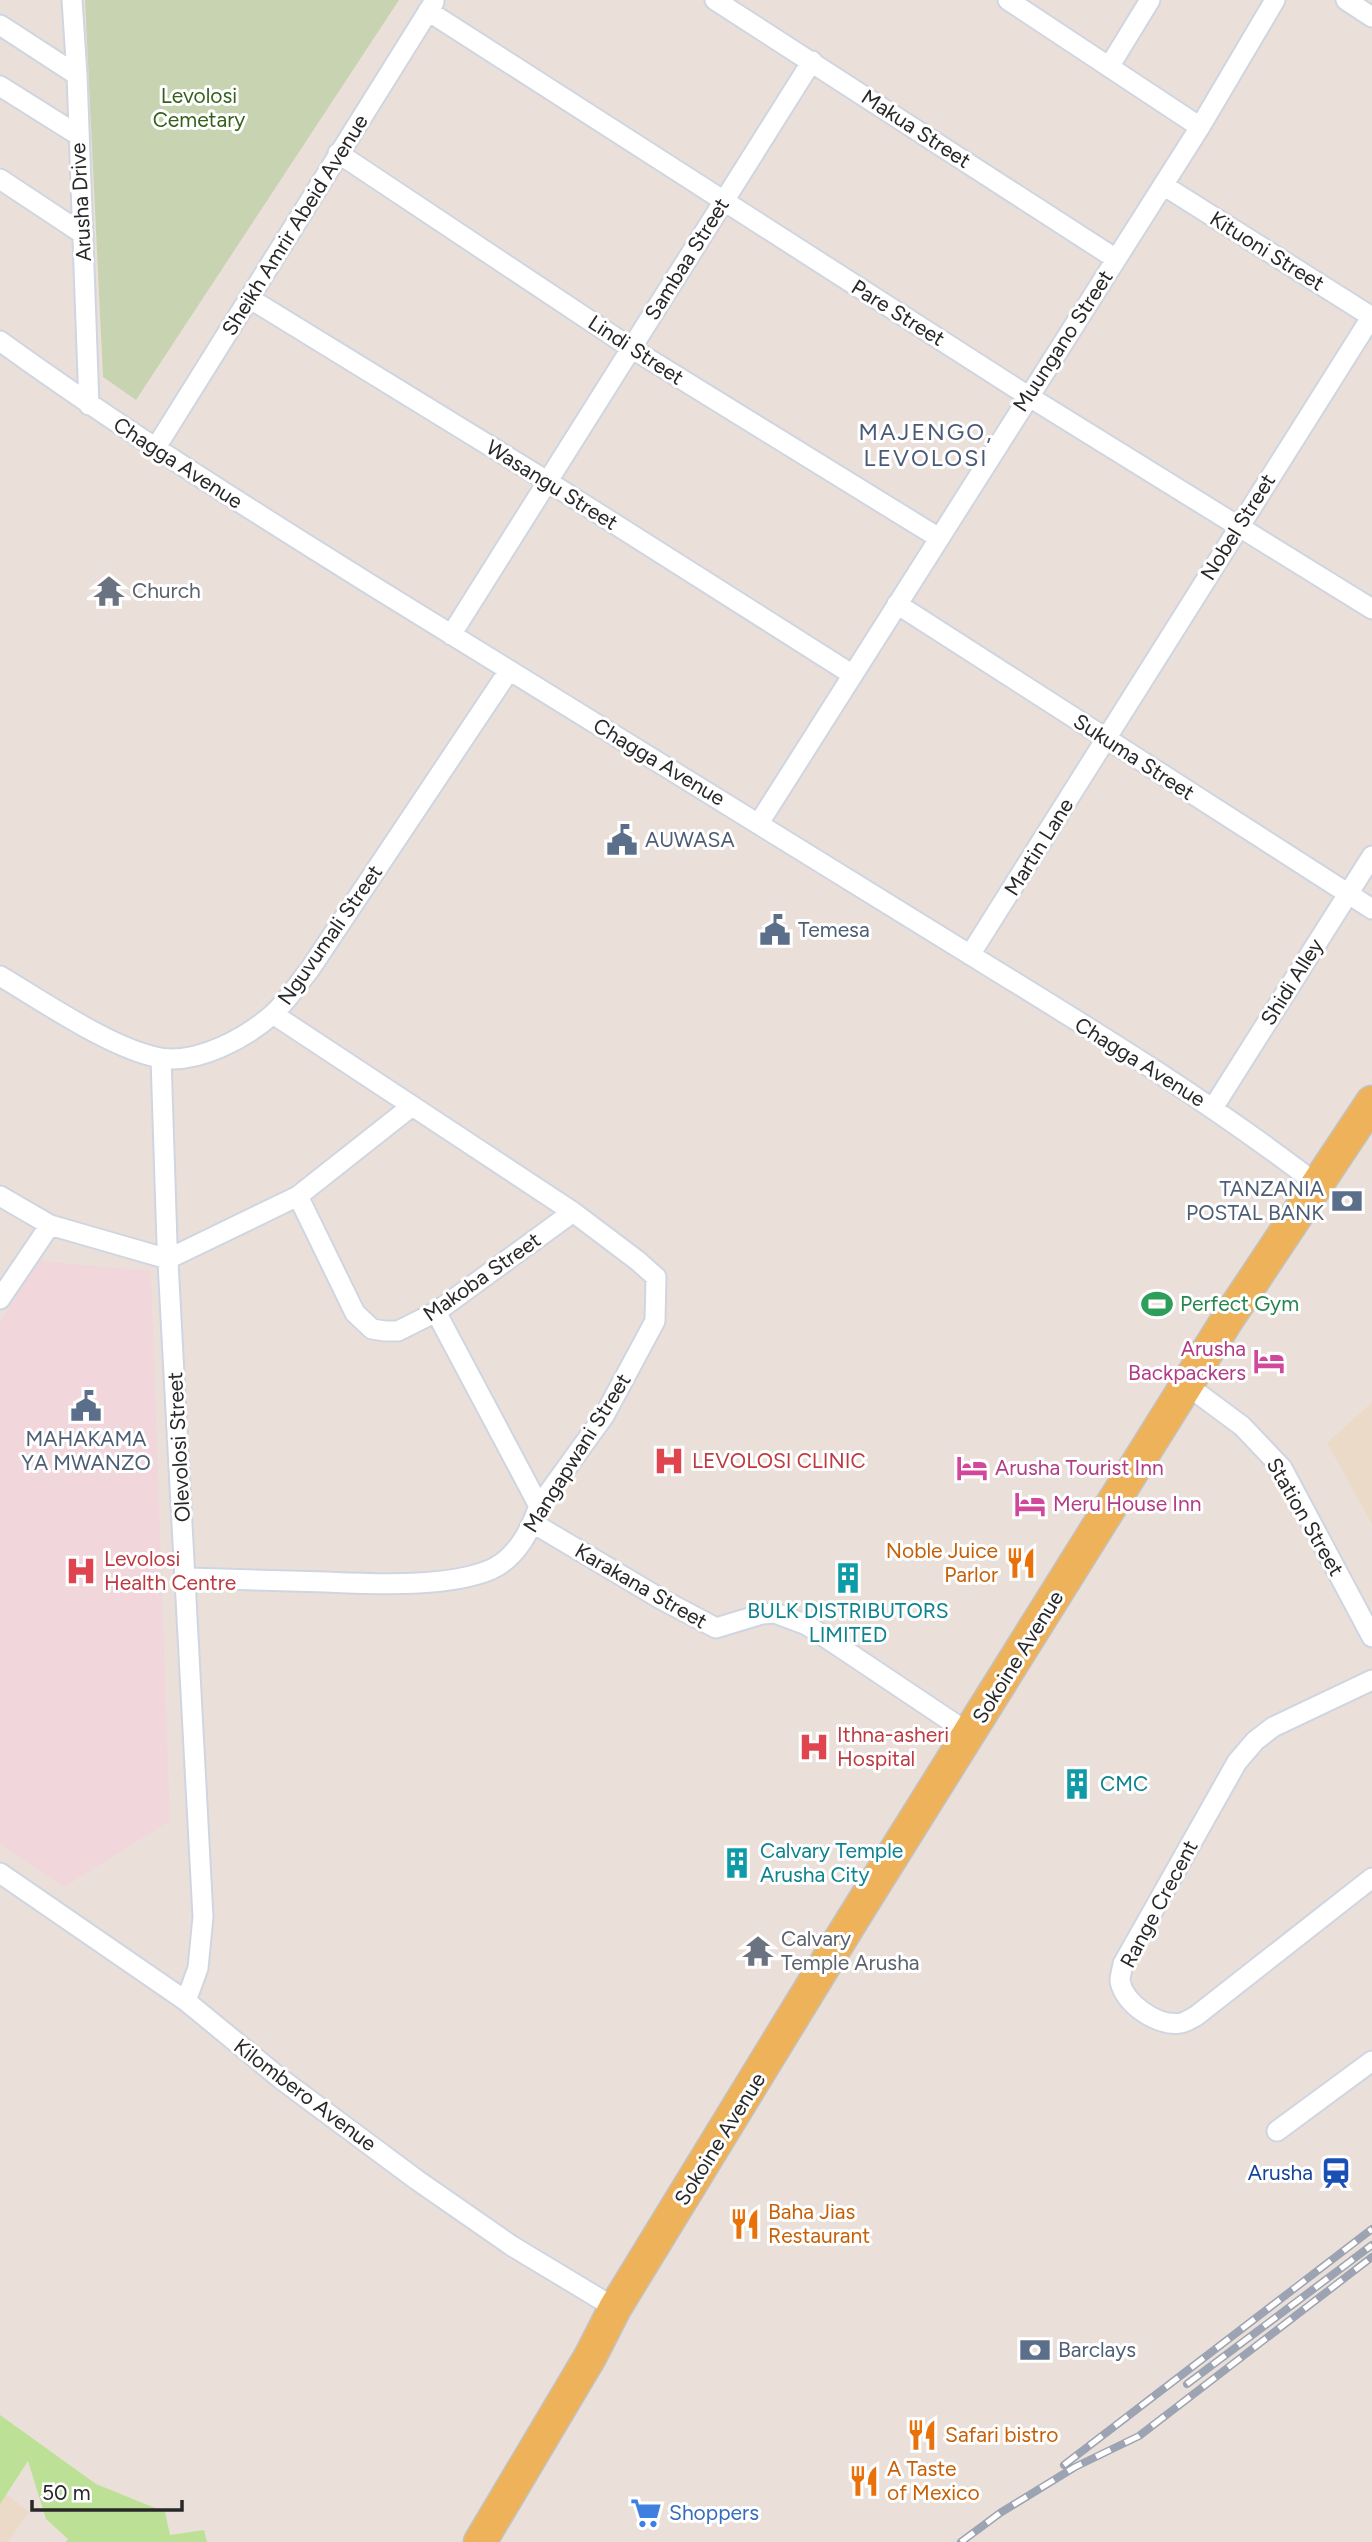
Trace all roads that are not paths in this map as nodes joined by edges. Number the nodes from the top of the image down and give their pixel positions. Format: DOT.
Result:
graph roads {
  1 [pos="72,0"];
  2 [pos="715,0"];
  3 [pos="1007,0"];
  4 [pos="1150,0"];
  5 [pos="1275,0"];
  6 [pos="1346,0"];
  7 [pos="432,6"];
  8 [pos="1372,17"];
  9 [pos="0,25"];
  10 [pos="812,61"];
  11 [pos="1109,67"];
  12 [pos="77,75"];
  13 [pos="0,86"];
  14 [pos="1200,127"];
  15 [pos="78,135"];
  16 [pos="338,153"];
  17 [pos="0,179"];
  18 [pos="1163,185"];
  19 [pos="723,202"];
  20 [pos="83,234"];
  21 [pos="1116,259"];
  22 [pos="249,298"];
  23 [pos="1372,317"];
  24 [pos="0,341"];
  25 [pos="631,348"];
  26 [pos="1028,396"];
  27 [pos="89,405"];
  28 [pos="155,449"];
  29 [pos="547,481"];
  30 [pos="1239,525"];
  31 [pos="939,538"];
  32 [pos="897,604"];
  33 [pos="1372,609"];
  34 [pos="451,635"];
  35 [pos="509,671"];
  36 [pos="853,675"];
  37 [pos="1107,740"];
  38 [pos="759,822"];
  39 [pos="1372,856"];
  40 [pos="1348,894"];
  41 [pos="1372,909"];
  42 [pos="970,955"];
  43 [pos="0,976"];
  44 [pos="273,1014"];
  45 [pos="160,1058"];
  46 [pos="1372,1102"];
  47 [pos="412,1106"];
  48 [pos="1213,1108"];
  49 [pos="1318,1185"];
  50 [pos="0,1196"];
  51 [pos="298,1196"];
  52 [pos="573,1212"];
  53 [pos="50,1225"];
  54 [pos="167,1259"];
  55 [pos="0,1299"];
  56 [pos="436,1312"];
  57 [pos="1188,1386"];
  58 [pos="536,1514"];
  59 [pos="187,1578"];
  60 [pos="1372,1637"];
  61 [pos="1372,1680"];
  62 [pos="970,1734"];
  63 [pos="0,1873"];
  64 [pos="1372,1878"];
  65 [pos="186,2001"];
  66 [pos="1372,2061"];
  67 [pos="1277,2131"];
  68 [pos="615,2308"];
  69 [pos="480,2542"];
  1 -- 12 [label="street, Arusha Drive"];
  2 -- 10 [label="street, Makua Street"];
  3 -- 11 [label="street"];
  4 -- 11 [label="street"];
  5 -- 14 [label="street, Muungano Street"];
  6 -- 8 [label="street"];
  7 -- 16 [label="street, Sheikh Amrir Abeid Avenue"];
  7 -- 19 [label="street, Pare Street"];
  9 -- 12 [label="street"];
  10 -- 19 [label="street, Sambaa Street"];
  10 -- 21 [label="street, Makua Street"];
  11 -- 14 [label="street"];
  12 -- 15 [label="street, Arusha Drive"];
  13 -- 15 [label="street"];
  14 -- 18 [label="street, Muungano Street"];
  15 -- 20 [label="street, Arusha Drive"];
  16 -- 22 [label="street, Sheikh Amrir Abeid Avenue"];
  16 -- 25 [label="street, Lindi Street"];
  17 -- 20 [label="street"];
  18 -- 21 [label="street, Muungano Street"];
  18 -- 23 [label="street, Kituoni Street"];
  19 -- 25 [label="street, Sambaa Street"];
  19 -- 26 [label="street, Pare Street"];
  20 -- 27 [label="street, Arusha Drive"];
  21 -- 26 [label="street, Muungano Street"];
  22 -- 28 [label="street, Sheikh Amrir Abeid Avenue"];
  22 -- 29 [label="street, Wasangu Street"];
  23 -- 30 [label="street, Nobel Street"];
  24 -- 27 [label="street, Chagga Avenue"];
  25 -- 29 [label="street, Sambaa Street"];
  25 -- 31 [label="street, Lindi Street"];
  26 -- 30 [label="street, Pare Street"];
  26 -- 31 [label="street, Muungano Street"];
  27 -- 28 [label="street, Chagga Avenue"];
  28 -- 34 [label="street, Chagga Avenue"];
  29 -- 34 [label="street, Sambaa Street"];
  29 -- 36 [label="street, Wasangu Street"];
  30 -- 33 [label="street, Pare Street"];
  30 -- 37 [label="street, Nobel Street"];
  31 -- 32 [label="street, Muungano Street"];
  32 -- 36 [label="street, Muungano Street"];
  32 -- 37 [label="street, Sukuma Street"];
  34 -- 35 [label="street, Chagga Avenue"];
  35 -- 38 [label="street, Chagga Avenue"];
  35 -- 44 [label="street, Nguvumali Street"];
  36 -- 38 [label="street, Muungano Street"];
  37 -- 40 [label="street, Sukuma Street"];
  37 -- 42 [label="street, Martin Lane"];
  38 -- 42 [label="street, Chagga Avenue"];
  39 -- 40 [label="street, Shidi Alley"];
  40 -- 41 [label="street, Sukuma Street"];
  40 -- 48 [label="street, Shidi Alley"];
  42 -- 48 [label="street, Chagga Avenue"];
  43 -- 45 [label="street, Nguvumali Street"];
  44 -- 45 [label="street, Nguvumali Street"];
  44 -- 47 [label="street, Mangapwani Street"];
  45 -- 54 [label="street, Olevolosi Street"];
  46 -- 49 [label="main road, Sokoine Avenue"];
  47 -- 51 [label="street"];
  47 -- 52 [label="street, Mangapwani Street"];
  48 -- 49 [label="street, Chagga Avenue"];
  49 -- 57 [label="main road, Sokoine Avenue"];
  50 -- 53 [label="street"];
  51 -- 54 [label="street"];
  51 -- 56 [label="street, Makoba Street"];
  52 -- 56 [label="street, Makoba Street"];
  52 -- 58 [label="street, Mangapwani Street"];
  53 -- 54 [label="street"];
  53 -- 55 [label="street"];
  54 -- 59 [label="street, Olevolosi Street"];
  56 -- 58 [label="street"];
  57 -- 60 [label="street, Station Street"];
  57 -- 62 [label="main road, Sokoine Avenue"];
  58 -- 59 [label="street, Mangapwani Street"];
  58 -- 62 [label="street, Karakana Street"];
  59 -- 65 [label="street, Olevolosi Street"];
  61 -- 64 [label="street, Range Crecent"];
  62 -- 68 [label="main road, Sokoine Avenue"];
  63 -- 65 [label="street, Kilombero Avenue"];
  65 -- 68 [label="street, Kilombero Avenue"];
  66 -- 67 [label="street"];
  68 -- 69 [label="main road, Sokoine Avenue"];
}
